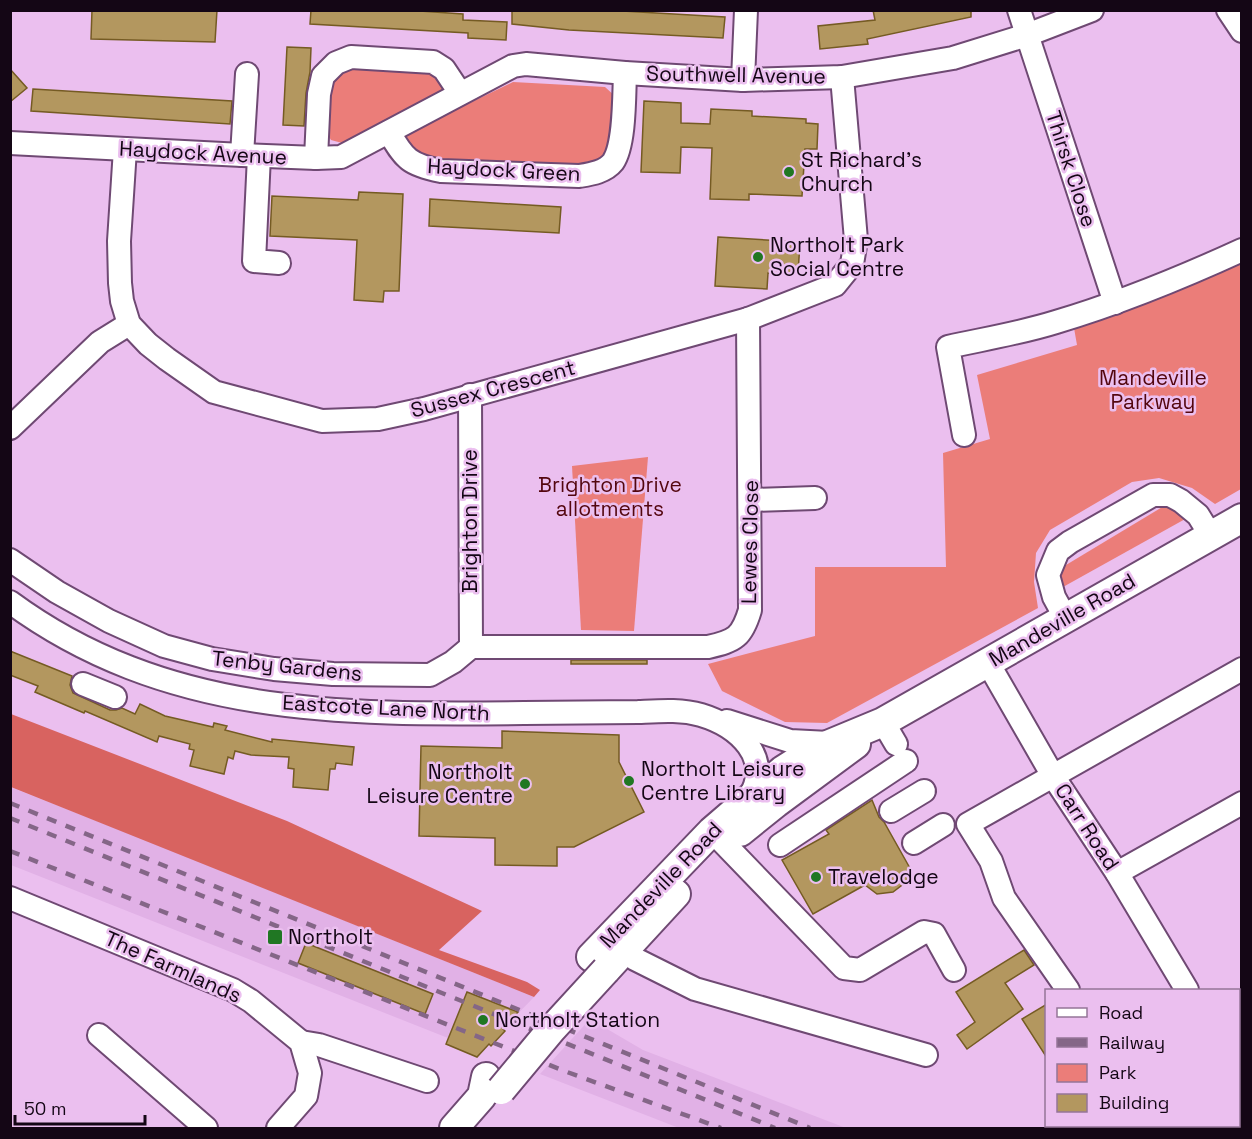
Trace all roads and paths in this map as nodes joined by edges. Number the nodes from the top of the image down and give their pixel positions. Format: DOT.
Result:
graph roads {
  1 [pos="746,10"];
  2 [pos="1019,10"];
  3 [pos="1092,10"];
  4 [pos="1228,10"];
  5 [pos="1242,31"];
  6 [pos="1027,35"];
  7 [pos="626,73"];
  8 [pos="247,74"];
  9 [pos="842,77"];
  10 [pos="743,80"];
  11 [pos="460,93"];
  12 [pos="389,132"];
  13 [pos="10,142"];
  14 [pos="125,149"];
  15 [pos="250,156"];
  16 [pos="316,158"];
  17 [pos="1242,250"];
  18 [pos="279,263"];
  19 [pos="1115,303"];
  20 [pos="748,319"];
  21 [pos="129,324"];
  22 [pos="470,395"];
  23 [pos="10,428"];
  24 [pos="964,435"];
  25 [pos="816,498"];
  26 [pos="751,500"];
  27 [pos="1242,518"];
  28 [pos="1211,536"];
  29 [pos="10,560"];
  30 [pos="10,602"];
  31 [pos="1066,619"];
  32 [pos="471,646"];
  33 [pos="111,660"];
  34 [pos="988,663"];
  35 [pos="1242,669"];
  36 [pos="99,690"];
  37 [pos="711,718"];
  38 [pos="742,726"];
  39 [pos="895,742"];
  40 [pos="829,743"];
  41 [pos="752,750"];
  42 [pos="1053,776"];
  43 [pos="779,785"];
  44 [pos="924,791"];
  45 [pos="1242,803"];
  46 [pos="891,811"];
  47 [pos="943,825"];
  48 [pos="719,838"];
  49 [pos="914,843"];
  50 [pos="780,845"];
  51 [pos="1117,873"];
  52 [pos="10,898"];
  53 [pos="607,960"];
  54 [pos="954,970"];
  55 [pos="1067,989"];
  56 [pos="1186,989"];
  57 [pos="99,1035"];
  58 [pos="301,1042"];
  59 [pos="927,1055"];
  60 [pos="427,1080"];
  61 [pos="206,1128"];
  62 [pos="278,1128"];
  63 [pos="454,1128"];
  1 -- 10 [label="street"];
  2 -- 6 [label="street, Thirsk Close"];
  3 -- 6 [label="street, Southwell Avenue"];
  4 -- 5 [label="street"];
  6 -- 9 [label="street, Southwell Avenue"];
  6 -- 19 [label="street, Thirsk Close"];
  7 -- 10 [label="street, Southwell Avenue"];
  7 -- 11 [label="street, Southwell Avenue"];
  7 -- 12 [label="street, Haydock Green"];
  8 -- 15 [label="street"];
  9 -- 10 [label="street, Southwell Avenue"];
  9 -- 20 [label="street, Sussex Crescent"];
  11 -- 12 [label="street, Southwell Avenue"];
  11 -- 16 [label="street"];
  12 -- 16 [label="street, Haydock Avenue"];
  13 -- 14 [label="street, Haydock Avenue"];
  14 -- 15 [label="street, Haydock Avenue"];
  14 -- 21 [label="street, Sussex Crescent"];
  15 -- 16 [label="street, Haydock Avenue"];
  15 -- 18 [label="street"];
  17 -- 19 [label="street"];
  19 -- 24 [label="street"];
  20 -- 22 [label="street, Sussex Crescent"];
  20 -- 26 [label="street, Lewes Close"];
  21 -- 22 [label="street, Sussex Crescent"];
  21 -- 23 [label="street"];
  22 -- 32 [label="street, Brighton Drive"];
  25 -- 26 [label="street"];
  26 -- 32 [label="street, Lewes Close"];
  27 -- 28 [label="main road, Mandeville Road"];
  28 -- 31 [label="main road, Mandeville Road"];
  28 -- 31 [label="street"];
  29 -- 32 [label="street, Tenby Gardens"];
  30 -- 33 [label="street, Eastcote Lane North"];
  31 -- 34 [label="main road, Mandeville Road"];
  33 -- 36 [label="street"];
  33 -- 37 [label="street, Eastcote Lane North"];
  34 -- 39 [label="main road, Mandeville Road"];
  34 -- 42 [label="street, Carr Road"];
  35 -- 42 [label="street"];
  37 -- 38 [label="street, Eastcote Lane North"];
  37 -- 41 [label="street, Eastcote Lane North"];
  38 -- 40 [label="street, Eastcote Lane North"];
  38 -- 43 [label="street, Eastcote Lane North"];
  39 -- 40 [label="main road, Mandeville Road"];
  39 -- 43 [label="main road, Mandeville Road"];
  39 -- 50 [label="street"];
  40 -- 43 [label="main road, Mandeville Road"];
  41 -- 43 [label="street, Eastcote Lane North"];
  41 -- 43 [label="street"];
  42 -- 51 [label="street, Carr Road"];
  42 -- 55 [label="street"];
  43 -- 48 [label="main road, Mandeville Road"];
  44 -- 46 [label="street"];
  45 -- 51 [label="street"];
  47 -- 49 [label="street"];
  48 -- 53 [label="main road, Mandeville Road"];
  48 -- 54 [label="street"];
  51 -- 56 [label="street, Carr Road"];
  52 -- 58 [label="street, The Farmlands"];
  53 -- 59 [label="street"];
  53 -- 63 [label="main road, Mandeville Road"];
  57 -- 61 [label="street"];
  58 -- 60 [label="street"];
  58 -- 62 [label="street"];
}
